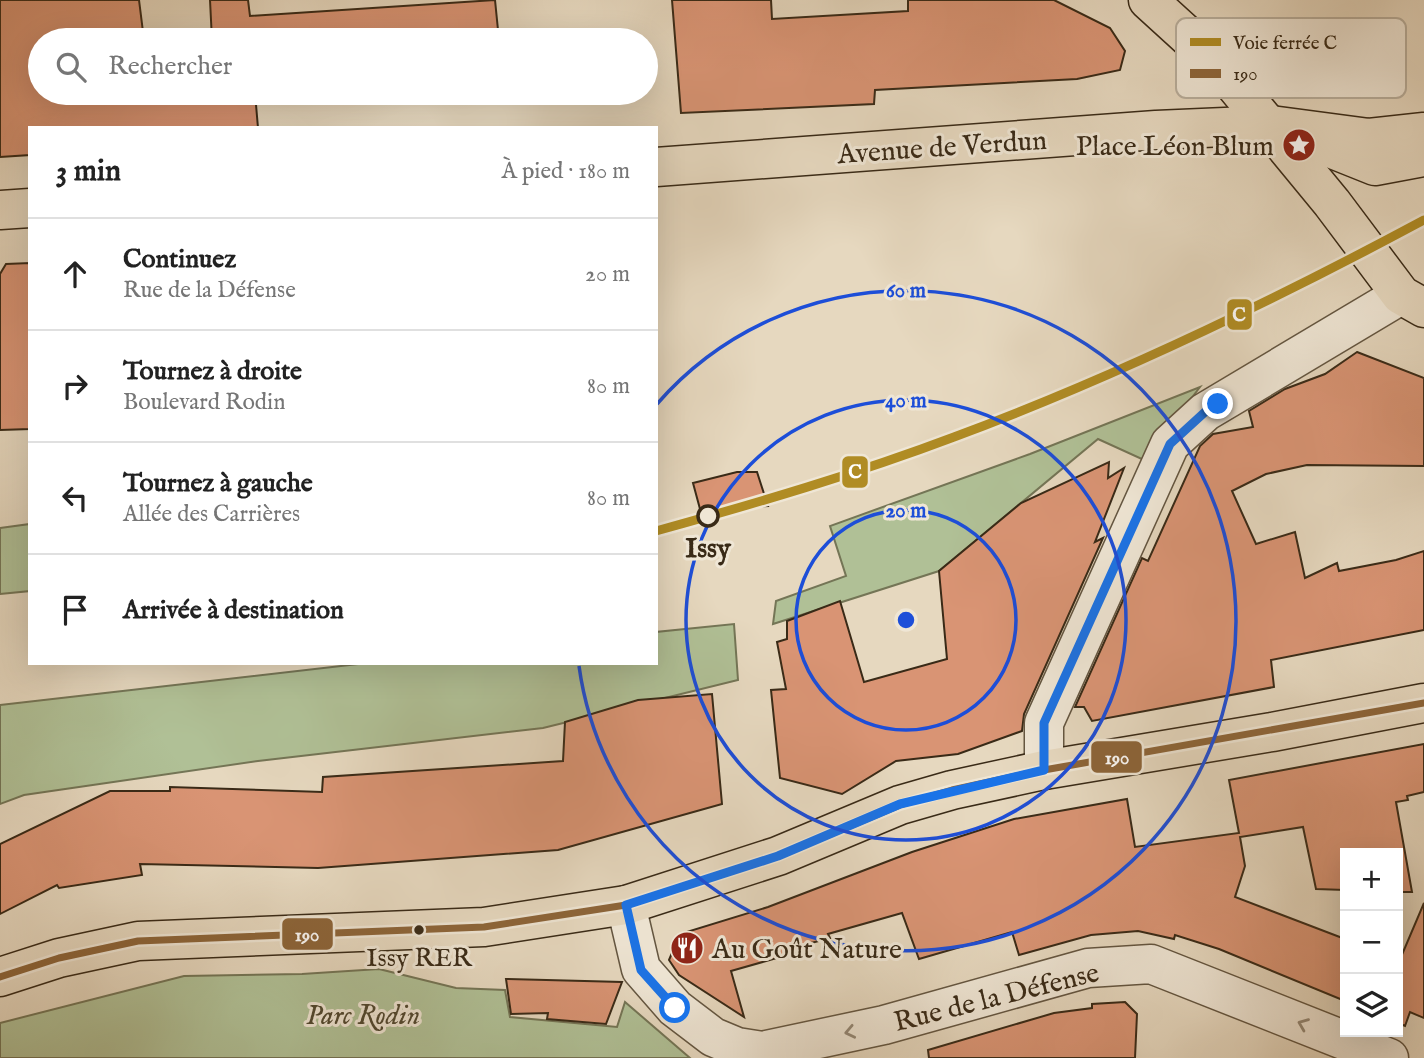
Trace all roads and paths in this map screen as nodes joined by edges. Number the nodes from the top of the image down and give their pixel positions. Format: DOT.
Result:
graph roads {
  1 [pos="1148,0"];
  2 [pos="1176,26"];
  3 [pos="1247,98"];
  4 [pos="1270,125"];
  5 [pos="1424,132"];
  6 [pos="1424,157"];
  7 [pos="1424,162"];
  8 [pos="658,167"];
  9 [pos="1332,203"];
  10 [pos="28,208"];
  11 [pos="0,210"];
  12 [pos="1412,301"];
  13 [pos="1424,703"];
  14 [pos="1044,770"];
  15 [pos="626,905"];
  16 [pos="0,977"];
  17 [pos="1389,1058"];
  1 -- 2 [label="main road"];
  3 -- 4 [label="main road"];
  4 -- 5 [label="main road"];
  4 -- 6 [label="main road"];
  4 -- 8 [label="main road, Avenue de Verdun"];
  4 -- 9 [label="main road"];
  7 -- 9 [label="main road"];
  9 -- 12 [label="main road"];
  10 -- 11 [label="main road"];
  12 -- 14 [label="street"];
  13 -- 14 [label="main road"];
  14 -- 15 [label="main road"];
  15 -- 16 [label="main road"];
  17 -- 15 [label="street, Rue de la Défense, one-way"];
}
